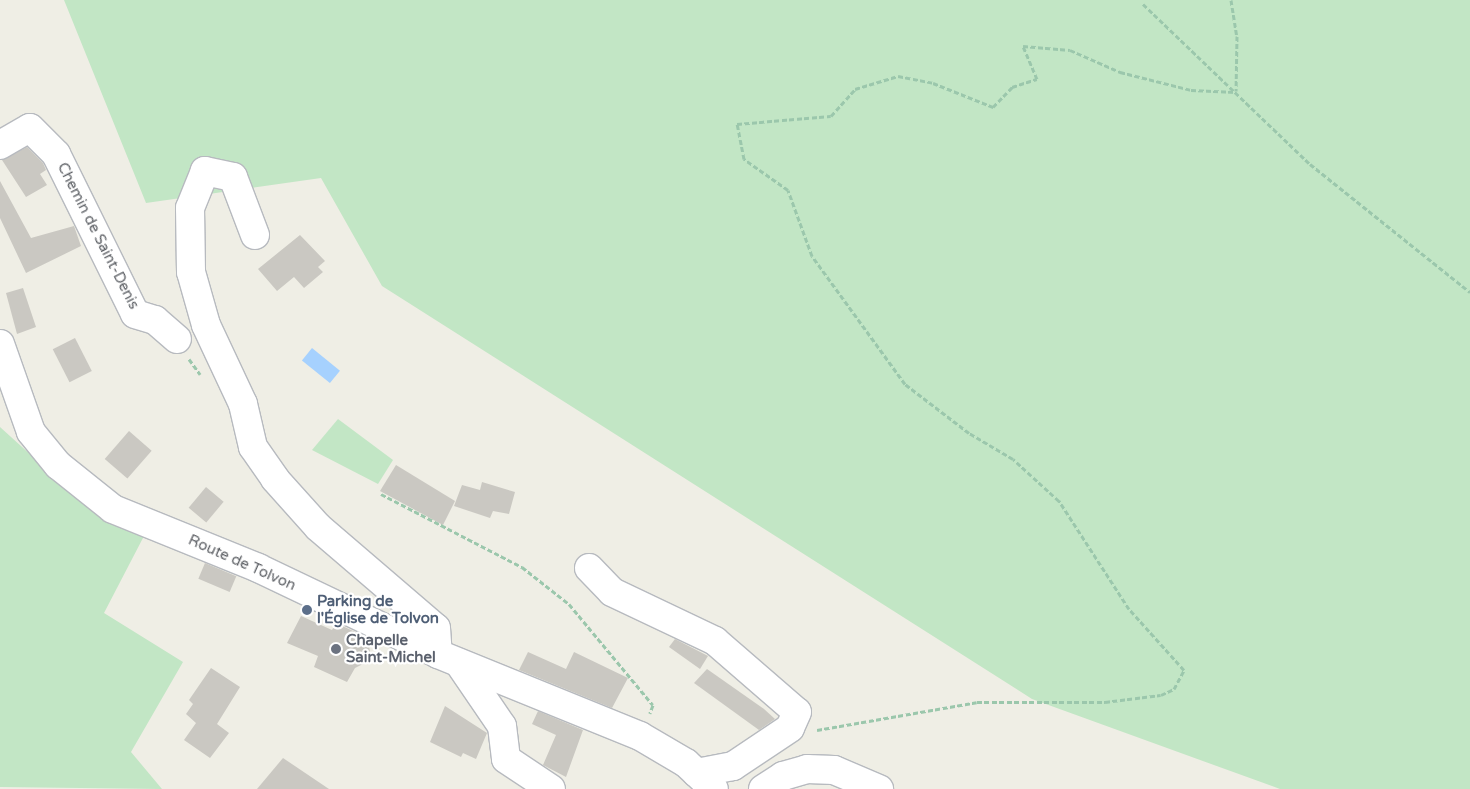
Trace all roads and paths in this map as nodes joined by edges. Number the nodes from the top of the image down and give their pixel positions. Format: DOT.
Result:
graph roads {
  1 [pos="1231,0"];
  2 [pos="1143,4"];
  3 [pos="1236,92"];
  4 [pos="0,145"];
  5 [pos="255,235"];
  6 [pos="1470,292"];
  7 [pos="177,339"];
  8 [pos="0,344"];
  9 [pos="381,494"];
  10 [pos="589,568"];
  11 [pos="449,658"];
  12 [pos="790,728"];
  13 [pos="640,736"];
  14 [pos="705,781"];
  15 [pos="551,789"];
  16 [pos="763,789"];
  17 [pos="879,789"];
  1 -- 3 [label="path"];
  2 -- 3 [label="path"];
  3 -- 6 [label="path"];
  3 -- 12 [label="path"];
  4 -- 7 [label="street, Chemin de Saint-Denis"];
  5 -- 11 [label="street"];
  8 -- 11 [label="street, Route de Tolvon"];
  9 -- 13 [label="path"];
  10 -- 12 [label="street"];
  11 -- 13 [label="street, Route de Tolvon"];
  11 -- 15 [label="street"];
  12 -- 14 [label="street"];
  13 -- 14 [label="street, Route de Tolvon"];
  16 -- 17 [label="street"];
}
